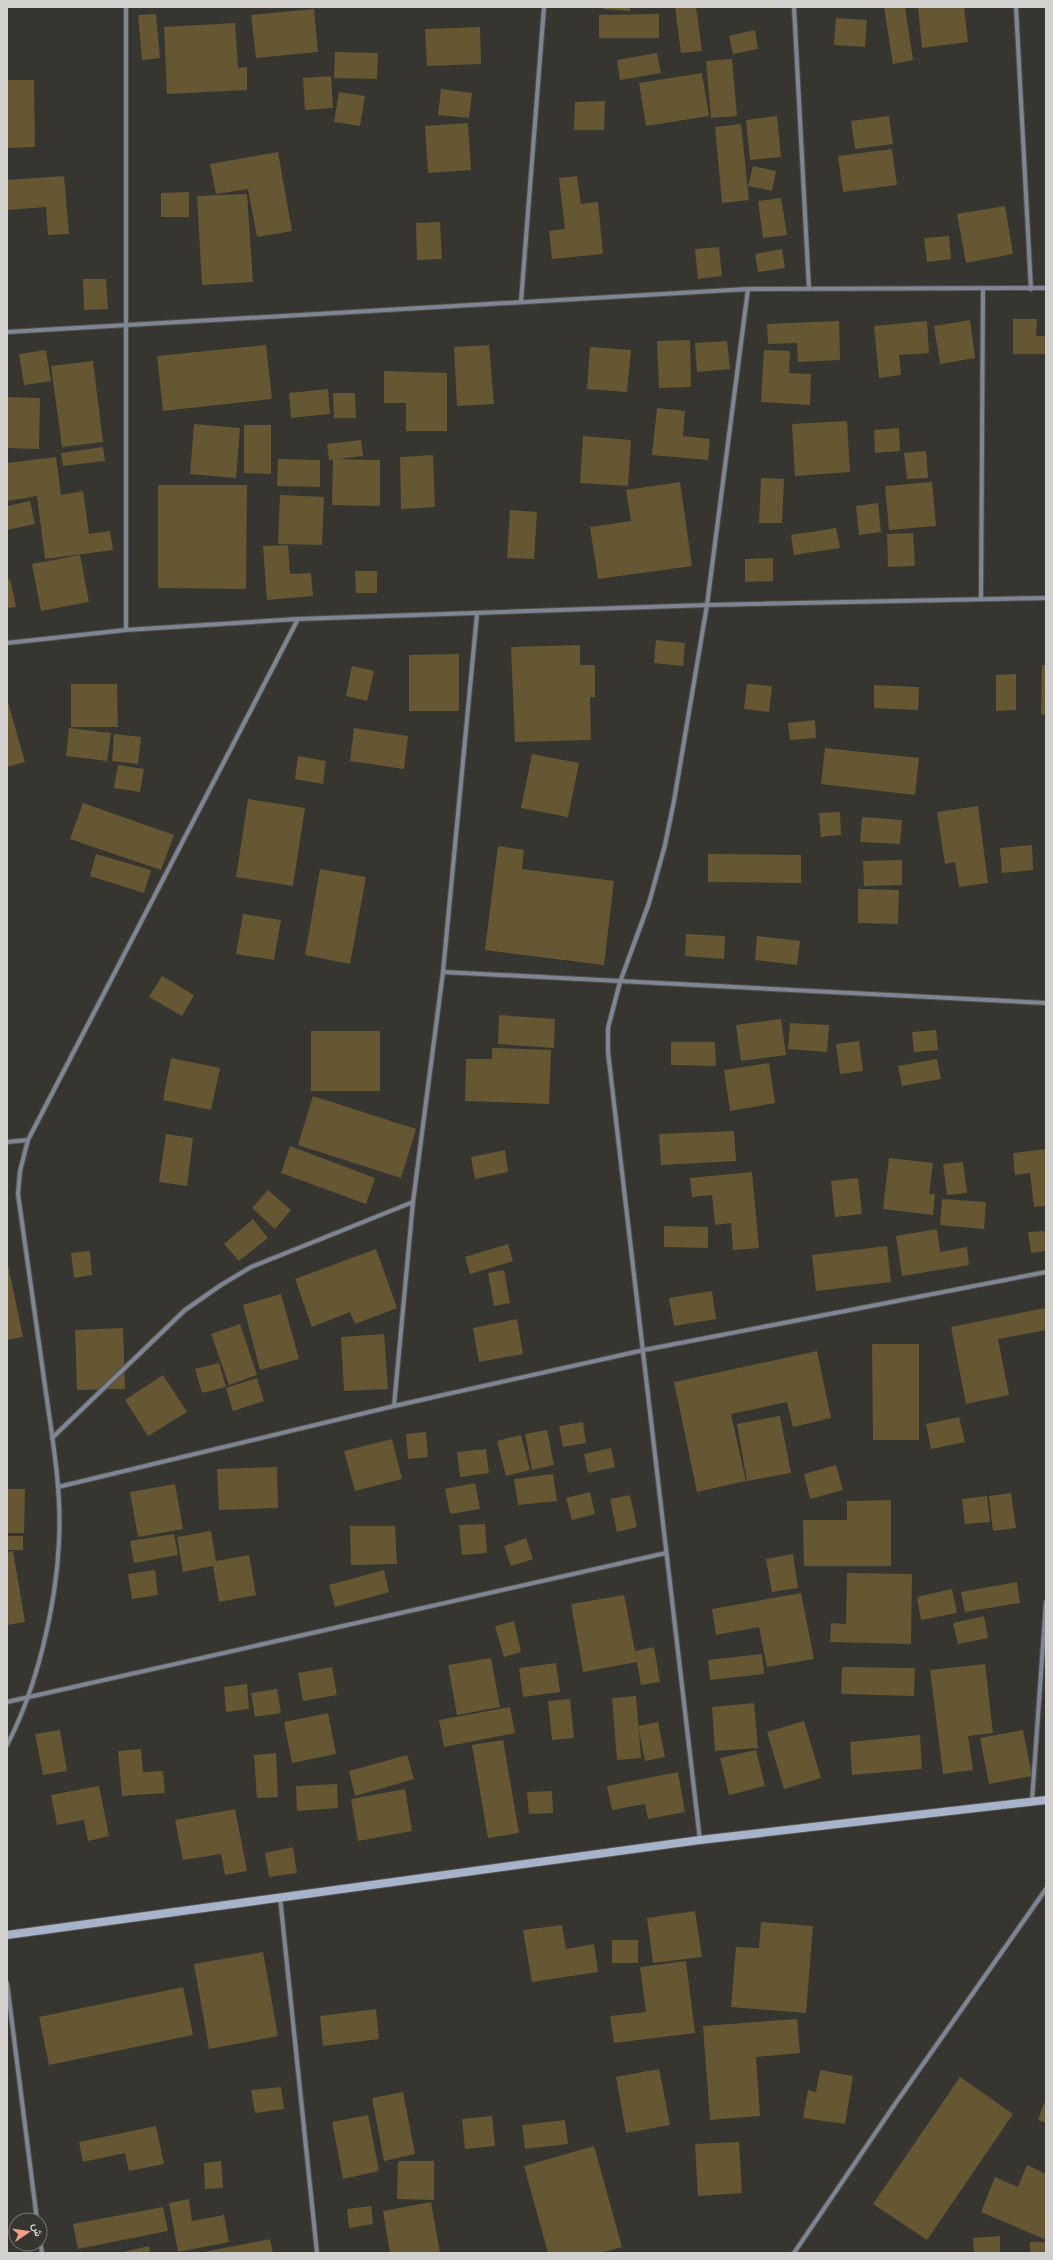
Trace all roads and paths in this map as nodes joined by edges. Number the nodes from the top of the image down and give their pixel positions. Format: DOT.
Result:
graph roads {
  1 [pos="126,7"];
  2 [pos="544,7"];
  3 [pos="794,7"];
  4 [pos="1016,7"];
  5 [pos="983,288"];
  6 [pos="1046,288"];
  7 [pos="748,289"];
  8 [pos="809,289"];
  9 [pos="1031,289"];
  10 [pos="521,302"];
  11 [pos="127,326"];
  12 [pos="7,332"];
  13 [pos="1046,598"];
  14 [pos="981,599"];
  15 [pos="707,605"];
  16 [pos="478,614"];
  17 [pos="298,619"];
  18 [pos="126,630"];
  19 [pos="7,644"];
  20 [pos="443,972"];
  21 [pos="620,982"];
  22 [pos="1046,1003"];
  23 [pos="28,1140"];
  24 [pos="7,1142"];
  25 [pos="413,1202"];
  26 [pos="1046,1272"];
  27 [pos="644,1350"];
  28 [pos="394,1406"];
  29 [pos="52,1438"];
  30 [pos="58,1487"];
  31 [pos="666,1553"];
  32 [pos="1046,1602"];
  33 [pos="28,1698"];
  34 [pos="7,1702"];
  35 [pos="7,1745"];
  36 [pos="1046,1800"];
  37 [pos="1032,1801"];
  38 [pos="700,1840"];
  39 [pos="1046,1889"];
  40 [pos="280,1897"];
  41 [pos="7,1935"];
  42 [pos="7,1982"];
  43 [pos="36,2212"];
  44 [pos="317,2253"];
  45 [pos="794,2253"];
  1 -- 11 [label="street"];
  2 -- 10 [label="street"];
  3 -- 8 [label="street"];
  4 -- 9 [label="street"];
  5 -- 8 [label="street"];
  5 -- 9 [label="street"];
  5 -- 14 [label="street"];
  6 -- 9 [label="street"];
  7 -- 8 [label="street"];
  7 -- 10 [label="street"];
  7 -- 15 [label="street"];
  10 -- 11 [label="street"];
  11 -- 12 [label="street"];
  11 -- 18 [label="street"];
  13 -- 14 [label="street"];
  14 -- 15 [label="street"];
  15 -- 16 [label="street"];
  15 -- 21 [label="street"];
  16 -- 17 [label="street"];
  16 -- 20 [label="street"];
  17 -- 18 [label="street"];
  17 -- 23 [label="street"];
  18 -- 19 [label="street"];
  20 -- 21 [label="street"];
  20 -- 25 [label="street"];
  21 -- 22 [label="street"];
  21 -- 27 [label="street"];
  23 -- 24 [label="street"];
  23 -- 29 [label="street"];
  25 -- 28 [label="street"];
  25 -- 29 [label="street"];
  26 -- 27 [label="street"];
  27 -- 28 [label="street"];
  27 -- 31 [label="street"];
  28 -- 30 [label="street"];
  29 -- 30 [label="street"];
  30 -- 33 [label="street"];
  31 -- 33 [label="street"];
  31 -- 38 [label="street"];
  32 -- 37 [label="street"];
  33 -- 34 [label="street"];
  33 -- 35 [label="street"];
  36 -- 37 [label="street"];
  37 -- 38 [label="street"];
  38 -- 40 [label="street"];
  39 -- 45 [label="street"];
  40 -- 41 [label="street"];
  40 -- 44 [label="street"];
  42 -- 43 [label="street"];
}
